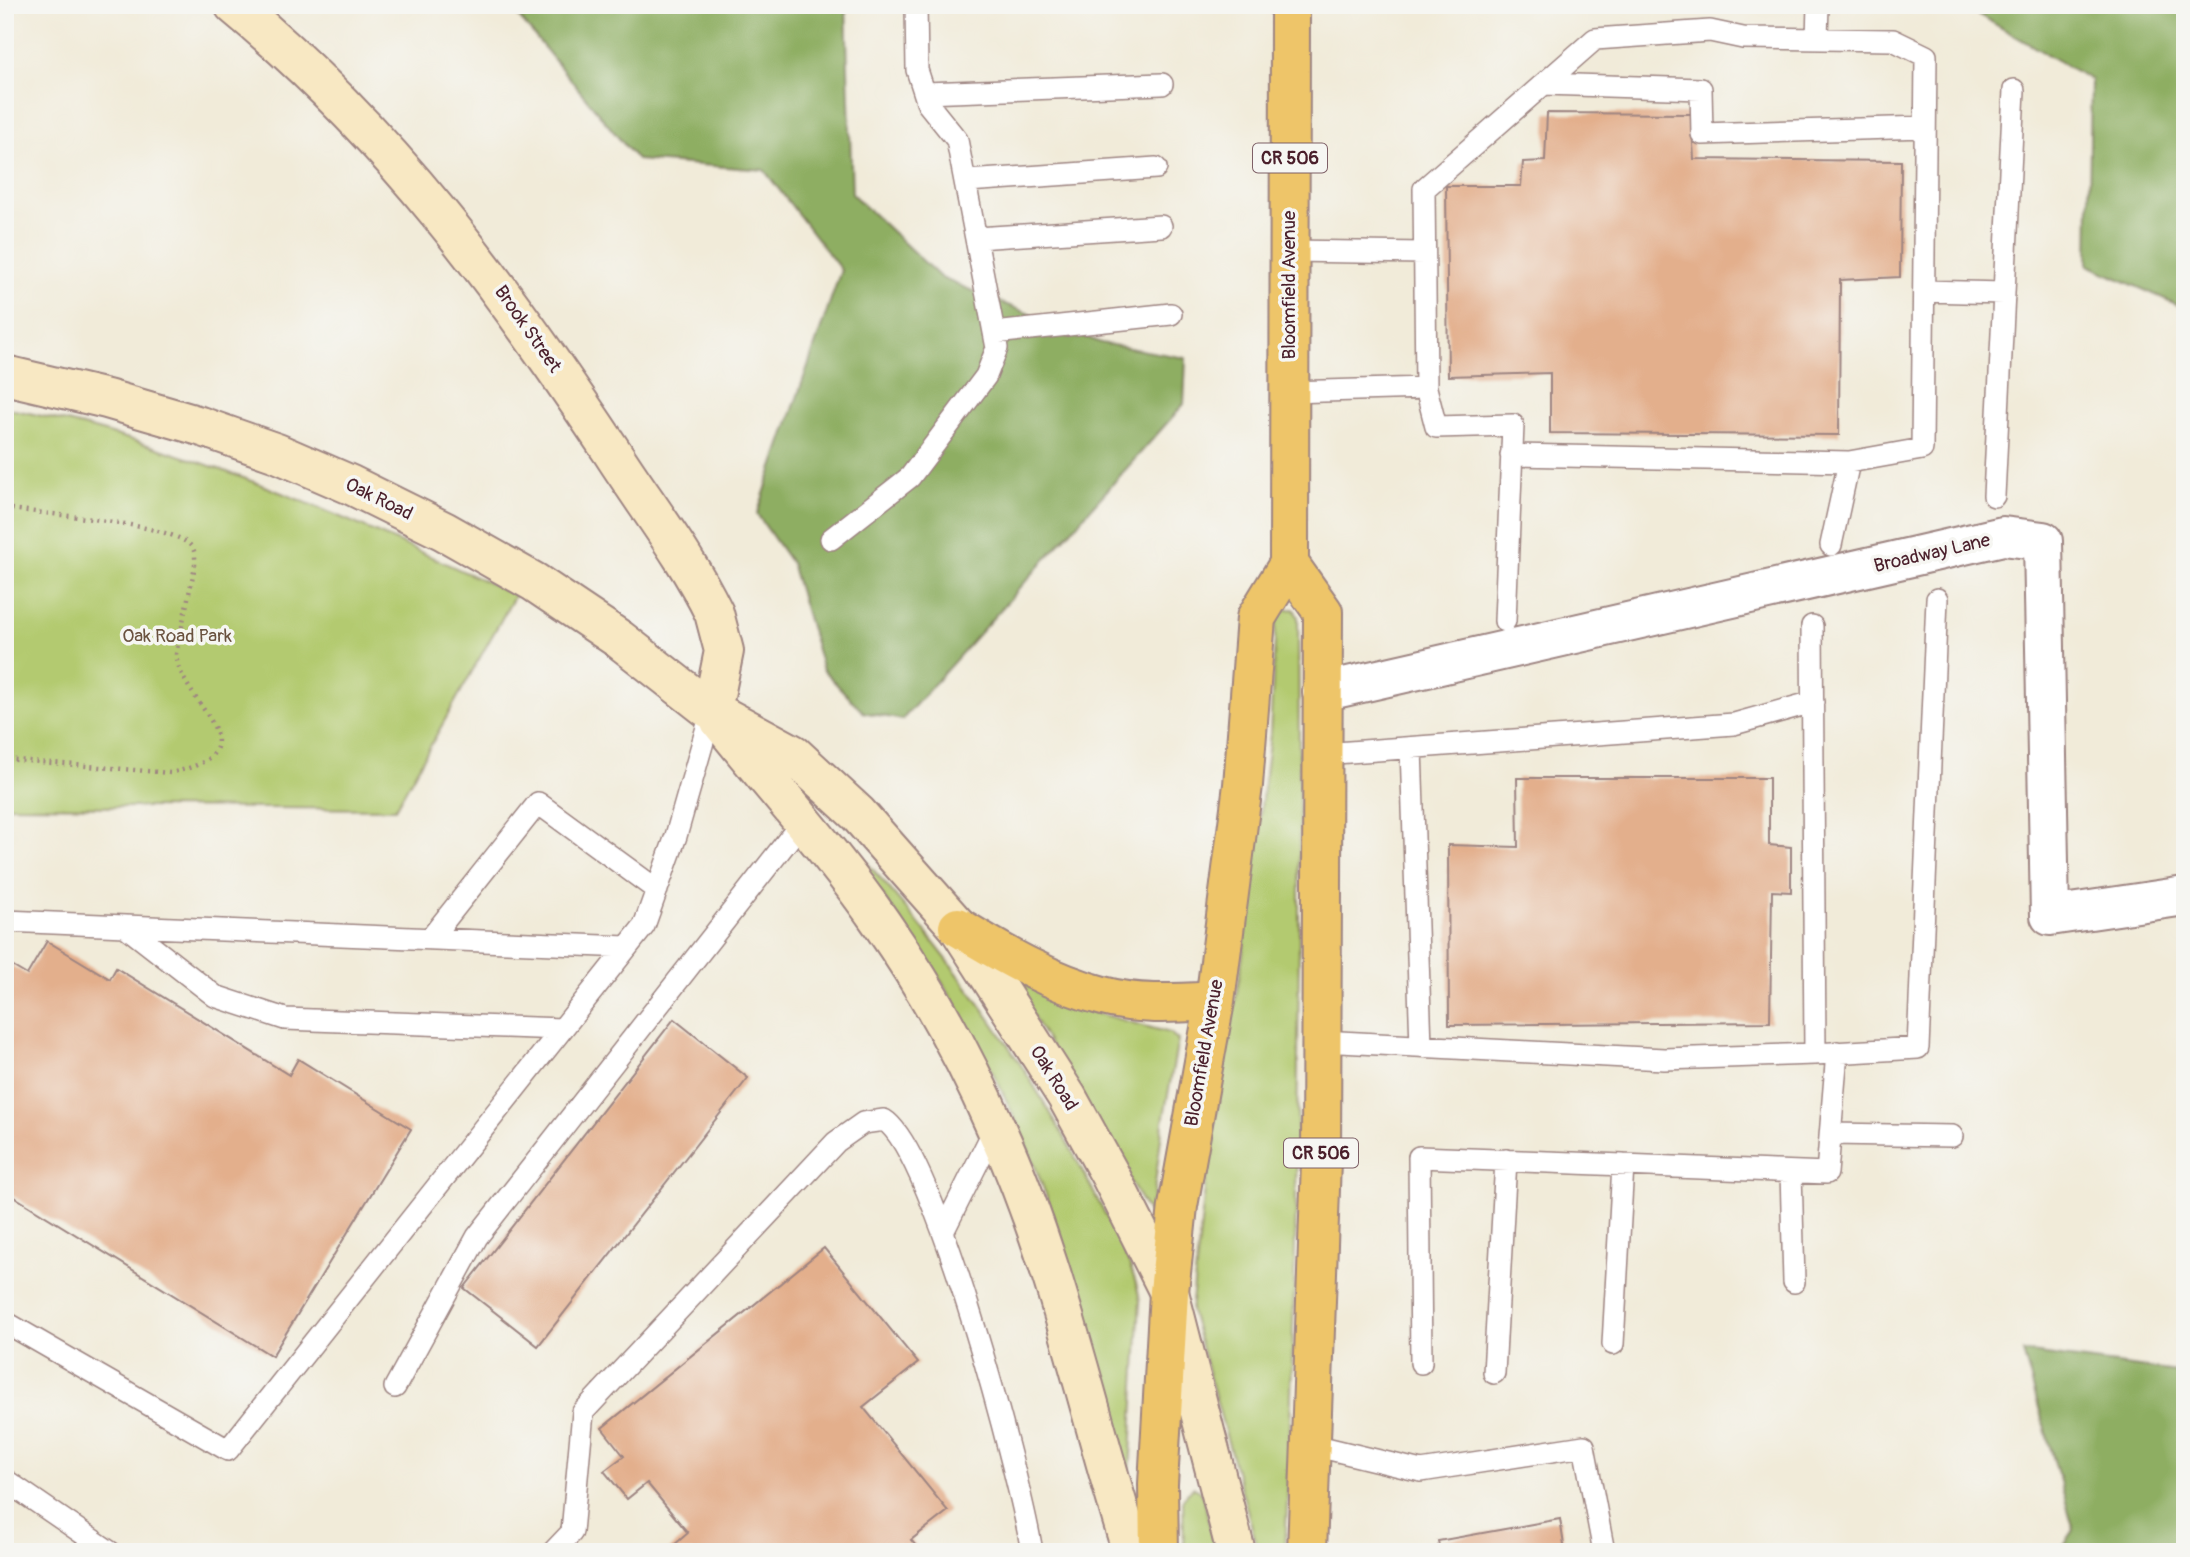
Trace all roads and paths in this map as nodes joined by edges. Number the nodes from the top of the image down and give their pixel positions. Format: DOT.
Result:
graph roads {
  1 [pos="234,5"];
  2 [pos="916,5"];
  3 [pos="1290,5"];
  4 [pos="1818,5"];
  5 [pos="1817,39"];
  6 [pos="1162,84"];
  7 [pos="1544,84"];
  8 [pos="2014,90"];
  9 [pos="925,93"];
  10 [pos="1925,127"];
  11 [pos="1156,169"];
  12 [pos="967,181"];
  13 [pos="1161,226"];
  14 [pos="977,238"];
  15 [pos="1290,251"];
  16 [pos="1424,253"];
  17 [pos="1924,291"];
  18 [pos="2004,293"];
  19 [pos="1171,314"];
  20 [pos="994,333"];
  21 [pos="5,375"];
  22 [pos="1426,388"];
  23 [pos="1289,392"];
  24 [pos="1511,455"];
  25 [pos="1849,462"];
  26 [pos="1994,496"];
  27 [pos="7,508"];
  28 [pos="5,518"];
  29 [pos="831,538"];
  30 [pos="1831,545"];
  31 [pos="1289,564"];
  32 [pos="1937,599"];
  33 [pos="1505,621"];
  34 [pos="1812,626"];
  35 [pos="1322,692"];
  36 [pos="1813,702"];
  37 [pos="712,710"];
  38 [pos="1411,748"];
  39 [pos="1322,754"];
  40 [pos="5,759"];
  41 [pos="803,821"];
  42 [pos="657,890"];
  43 [pos="2185,896"];
  44 [pos="5,921"];
  45 [pos="125,926"];
  46 [pos="958,927"];
  47 [pos="430,939"];
  48 [pos="627,947"];
  49 [pos="1214,1001"];
  50 [pos="562,1029"];
  51 [pos="1321,1041"];
  52 [pos="1421,1045"];
  53 [pos="1837,1052"];
  54 [pos="1815,1054"];
  55 [pos="996,1126"];
  56 [pos="1831,1134"];
  57 [pos="1952,1136"];
  58 [pos="1506,1160"];
  59 [pos="1623,1165"];
  60 [pos="1790,1171"];
  61 [pos="943,1232"];
  62 [pos="1794,1282"];
  63 [pos="1169,1292"];
  64 [pos="5,1322"];
  65 [pos="1613,1344"];
  66 [pos="1421,1363"];
  67 [pos="1494,1373"];
  68 [pos="395,1387"];
  69 [pos="1313,1445"];
  70 [pos="5,1480"];
  71 [pos="110,1552"];
  72 [pos="553,1552"];
  73 [pos="1032,1552"];
  74 [pos="1132,1552"];
  75 [pos="1159,1552"];
  76 [pos="1237,1552"];
  77 [pos="1307,1552"];
  78 [pos="1604,1552"];
  1 -- 37 [label="street, Brook Street"];
  2 -- 9 [label="lane"];
  3 -- 15 [label="main road, Bloomfield Avenue / CR 506"];
  4 -- 5 [label="lane"];
  5 -- 7 [label="lane"];
  5 -- 10 [label="lane"];
  6 -- 9 [label="lane"];
  7 -- 10 [label="lane"];
  7 -- 16 [label="lane"];
  8 -- 18 [label="lane"];
  9 -- 12 [label="lane"];
  10 -- 17 [label="lane"];
  11 -- 12 [label="lane"];
  12 -- 14 [label="lane"];
  13 -- 14 [label="lane"];
  14 -- 20 [label="lane"];
  15 -- 16 [label="lane"];
  15 -- 23 [label="main road, Bloomfield Avenue / CR 506"];
  16 -- 22 [label="lane"];
  17 -- 18 [label="lane"];
  17 -- 25 [label="lane"];
  18 -- 26 [label="lane"];
  19 -- 20 [label="lane"];
  20 -- 29 [label="lane"];
  21 -- 37 [label="street, Oak Road"];
  22 -- 23 [label="lane"];
  22 -- 24 [label="lane"];
  23 -- 31 [label="main road, Bloomfield Avenue / CR 506"];
  24 -- 25 [label="lane"];
  24 -- 33 [label="lane"];
  25 -- 30 [label="lane"];
  27 -- 28 [label="path"];
  27 -- 40 [label="path"];
  31 -- 35 [label="main road, CR 506"];
  31 -- 49 [label="main road, Bloomfield Avenue"];
  32 -- 53 [label="lane"];
  34 -- 36 [label="lane"];
  35 -- 39 [label="main road, CR 506"];
  35 -- 43 [label="street, Broadway Lane"];
  36 -- 38 [label="lane"];
  36 -- 54 [label="lane"];
  37 -- 41 [label="street, Oak Road"];
  37 -- 42 [label="lane"];
  37 -- 46 [label="street, Oak Road"];
  38 -- 39 [label="lane"];
  38 -- 52 [label="lane"];
  39 -- 51 [label="main road, CR 506"];
  41 -- 55 [label="street, Oak Road"];
  41 -- 68 [label="lane"];
  42 -- 47 [label="lane"];
  42 -- 48 [label="lane"];
  44 -- 45 [label="lane"];
  45 -- 47 [label="lane"];
  45 -- 50 [label="lane"];
  46 -- 49 [label="main road"];
  46 -- 63 [label="street, Oak Road"];
  47 -- 48 [label="lane"];
  48 -- 50 [label="lane"];
  49 -- 63 [label="main road, Bloomfield Avenue"];
  50 -- 64 [label="lane"];
  51 -- 52 [label="lane"];
  51 -- 69 [label="main road, CR 506"];
  52 -- 54 [label="lane"];
  53 -- 54 [label="lane"];
  53 -- 56 [label="lane"];
  55 -- 61 [label="lane"];
  55 -- 74 [label="street, Oak Road"];
  56 -- 57 [label="lane"];
  56 -- 60 [label="lane"];
  58 -- 59 [label="lane"];
  58 -- 66 [label="lane"];
  58 -- 67 [label="lane"];
  59 -- 60 [label="lane"];
  59 -- 65 [label="lane"];
  60 -- 62 [label="lane"];
  61 -- 72 [label="lane"];
  61 -- 73 [label="lane"];
  63 -- 75 [label="main road, Bloomfield Avenue"];
  63 -- 76 [label="street, Oak Road"];
  69 -- 77 [label="main road, CR 506"];
  69 -- 78 [label="lane"];
  70 -- 71 [label="lane"];
}
